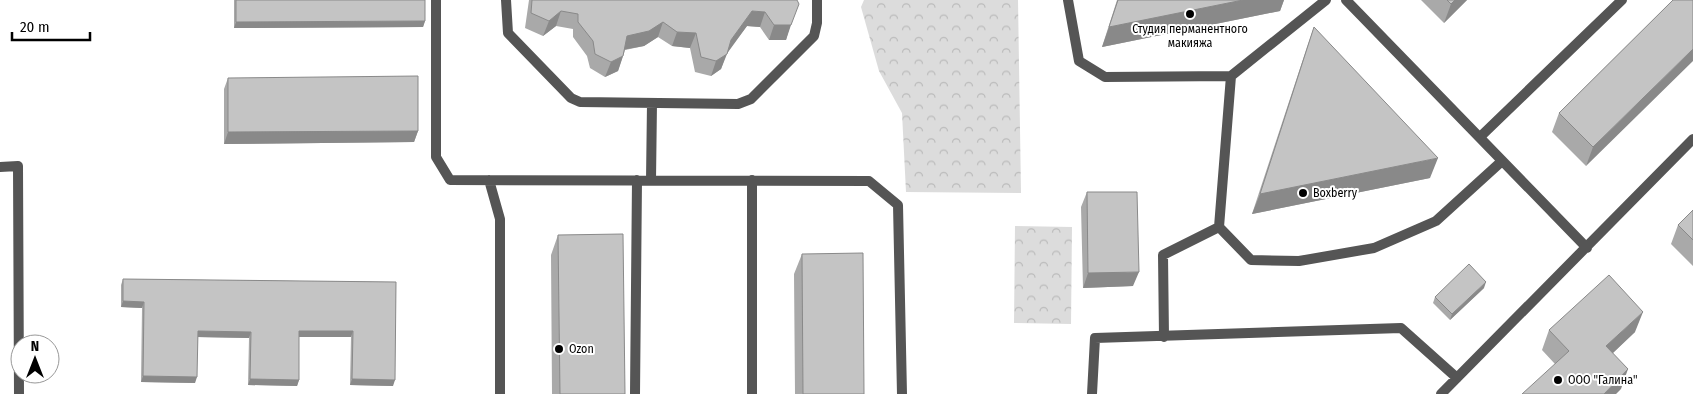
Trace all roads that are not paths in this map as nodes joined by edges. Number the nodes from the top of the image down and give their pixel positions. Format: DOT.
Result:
graph roads {
  1 [pos="436,0"];
  2 [pos="506,0"];
  3 [pos="817,0"];
  4 [pos="1068,0"];
  5 [pos="1326,0"];
  6 [pos="1346,0"];
  7 [pos="1622,0"];
  8 [pos="1231,76"];
  9 [pos="652,103"];
  10 [pos="1480,137"];
  11 [pos="1693,139"];
  12 [pos="1502,161"];
  13 [pos="0,167"];
  14 [pos="489,180"];
  15 [pos="637,180"];
  16 [pos="651,180"];
  17 [pos="752,180"];
  18 [pos="1220,226"];
  19 [pos="1588,248"];
  20 [pos="1164,337"];
  21 [pos="1457,378"];
  22 [pos="20,394"];
  23 [pos="500,394"];
  24 [pos="635,394"];
  25 [pos="752,394"];
  26 [pos="902,394"];
  27 [pos="1092,394"];
  28 [pos="1441,394"];
  1 -- 14 [label="lane"];
  2 -- 9 [label="lane"];
  3 -- 9 [label="lane"];
  4 -- 8 [label="lane"];
  5 -- 8 [label="lane"];
  6 -- 10 [label="lane"];
  7 -- 10 [label="lane"];
  8 -- 18 [label="lane"];
  9 -- 16 [label="lane"];
  10 -- 12 [label="lane"];
  11 -- 19 [label="lane"];
  12 -- 18 [label="lane"];
  12 -- 19 [label="lane"];
  13 -- 22 [label="lane"];
  14 -- 15 [label="lane"];
  14 -- 23 [label="lane"];
  15 -- 16 [label="lane"];
  15 -- 24 [label="lane"];
  16 -- 17 [label="lane"];
  17 -- 25 [label="lane"];
  17 -- 26 [label="lane"];
  18 -- 20 [label="lane"];
  19 -- 21 [label="lane"];
  20 -- 21 [label="lane"];
  20 -- 27 [label="lane"];
  21 -- 28 [label="lane"];
}
